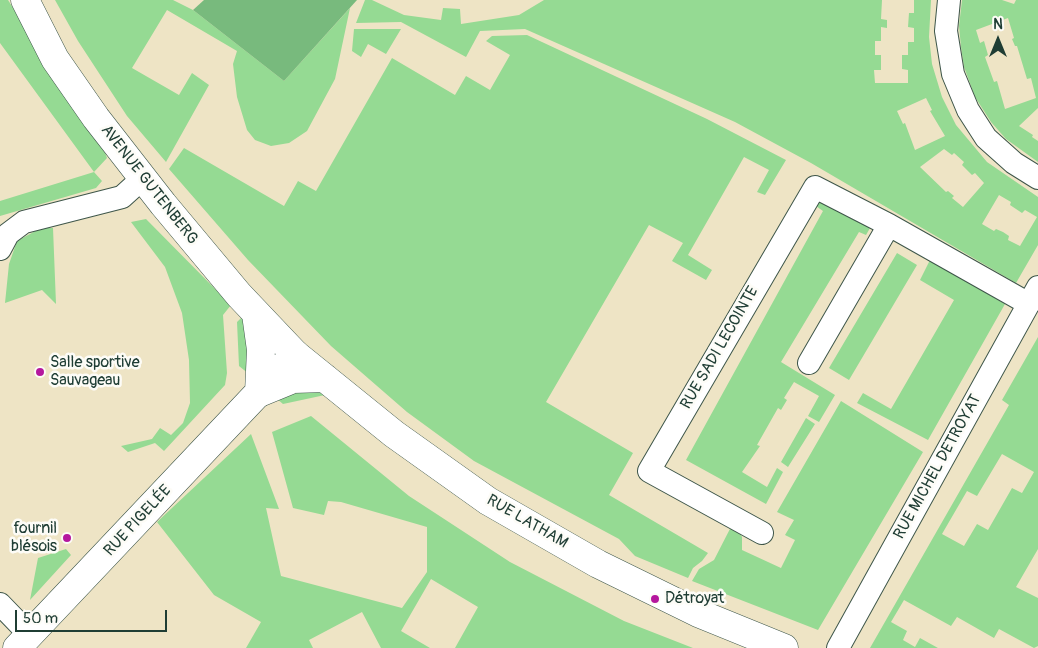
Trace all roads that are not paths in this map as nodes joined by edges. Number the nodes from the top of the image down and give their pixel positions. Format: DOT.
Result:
graph roads {
  1 [pos="25,0"];
  2 [pos="949,0"];
  3 [pos="143,178"];
  4 [pos="1038,178"];
  5 [pos="889,225"];
  6 [pos="0,248"];
  7 [pos="1033,295"];
  8 [pos="256,314"];
  9 [pos="295,354"];
  10 [pos="809,363"];
  11 [pos="325,378"];
  12 [pos="258,393"];
  13 [pos="762,532"];
  14 [pos="0,604"];
  15 [pos="24,641"];
  16 [pos="784,648"];
  17 [pos="838,648"];
  1 -- 3 [label="main road, AVENUE GUTENBERG"];
  2 -- 4 [label="street"];
  3 -- 6 [label="street"];
  3 -- 8 [label="main road, AVENUE GUTENBERG"];
  5 -- 7 [label="street, RUE SADI LECOINTE"];
  5 -- 10 [label="street"];
  5 -- 13 [label="street, RUE SADI LECOINTE"];
  7 -- 17 [label="street, RUE MICHEL DETROYAT"];
  8 -- 9 [label="main road, AVENUE GUTENBERG"];
  8 -- 12 [label="main road"];
  9 -- 11 [label="main road, RUE LATHAM"];
  9 -- 12 [label="main road, RUE PIGELÉE"];
  11 -- 12 [label="main road"];
  11 -- 16 [label="main road, RUE LATHAM"];
  12 -- 15 [label="main road, RUE PIGELÉE"];
  14 -- 15 [label="street"];
}
